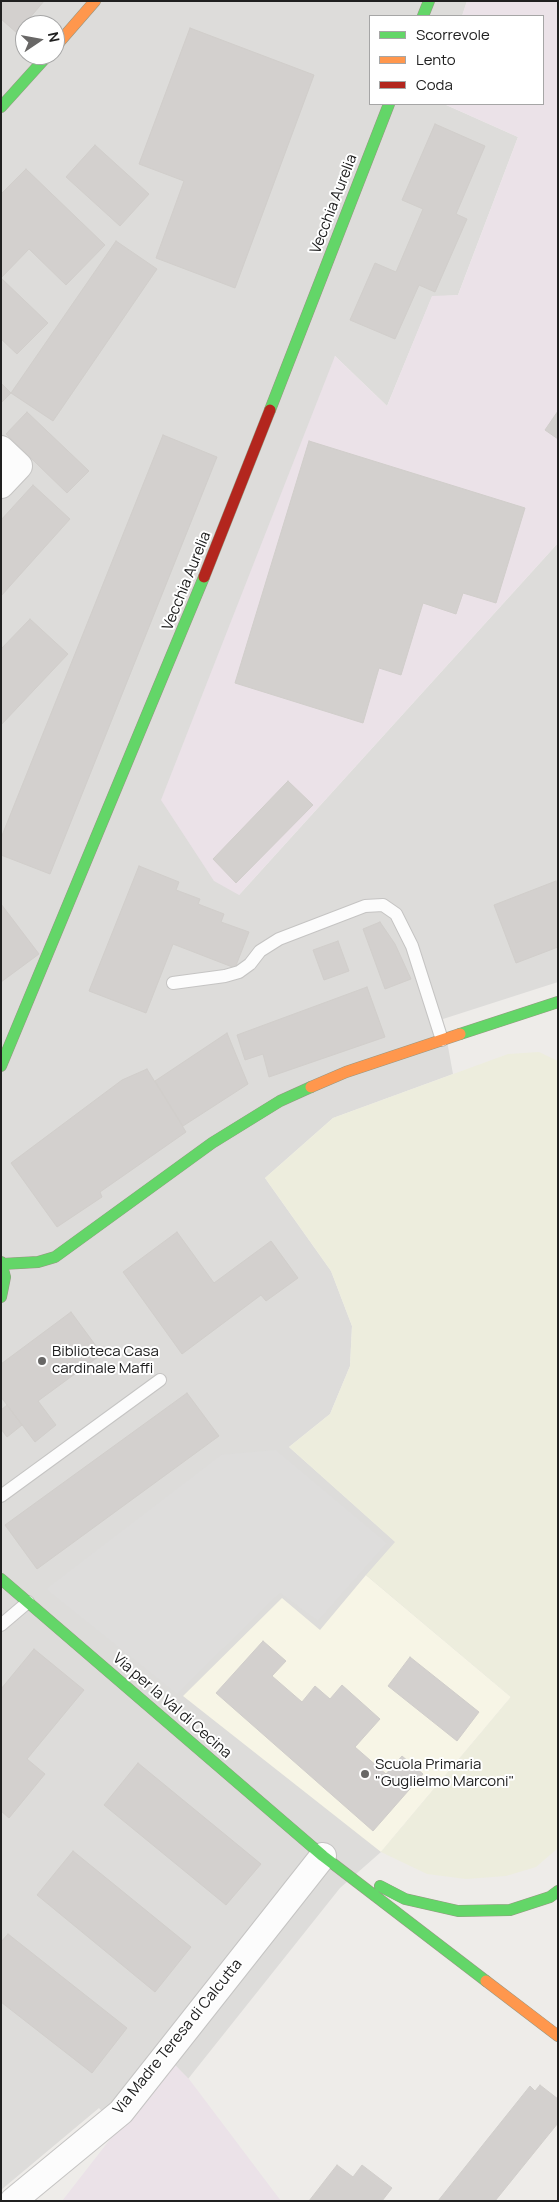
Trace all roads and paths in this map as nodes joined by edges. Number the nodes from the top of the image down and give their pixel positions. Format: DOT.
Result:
graph roads {
  1 [pos="96,1"];
  2 [pos="429,1"];
  3 [pos="423,15"];
  4 [pos="65,36"];
  5 [pos="39,65"];
  6 [pos="389,105"];
  7 [pos="1,107"];
  8 [pos="1,449"];
  9 [pos="1,485"];
  10 [pos="172,982"];
  11 [pos="558,1002"];
  12 [pos="442,1040"];
  13 [pos="1,1066"];
  14 [pos="2,1263"];
  15 [pos="1,1297"];
  16 [pos="160,1380"];
  17 [pos="1,1496"];
  18 [pos="1,1579"];
  19 [pos="28,1602"];
  20 [pos="1,1625"];
  21 [pos="323,1856"];
  22 [pos="558,1892"];
  23 [pos="558,2036"];
  24 [pos="9,2197"];
  1 -- 4 [label="main road"];
  2 -- 3 [label="main road"];
  5 -- 7 [label="main road"];
  6 -- 13 [label="main road, Vecchia Aurelia"];
  8 -- 9 [label="street"];
  10 -- 12 [label="lane"];
  11 -- 12 [label="main road"];
  12 -- 14 [label="main road"];
  14 -- 15 [label="main road"];
  16 -- 17 [label="lane"];
  18 -- 19 [label="main road, Via per la Val di Cecina"];
  19 -- 20 [label="lane"];
  19 -- 21 [label="main road, Via per la Val di Cecina"];
  21 -- 22 [label="main road"];
  21 -- 23 [label="main road"];
  21 -- 24 [label="street, Via Madre Teresa di Calcutta"];
}
